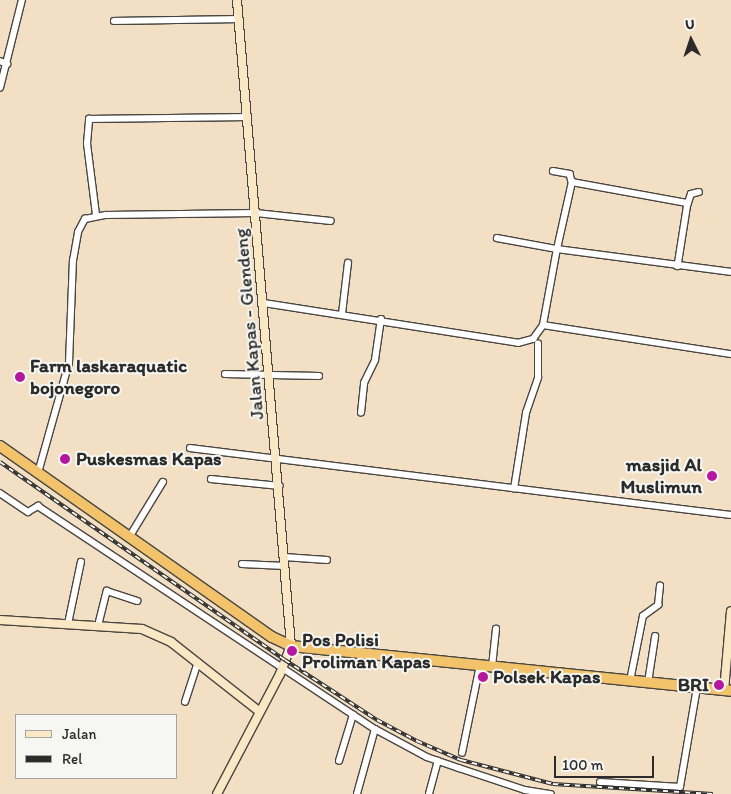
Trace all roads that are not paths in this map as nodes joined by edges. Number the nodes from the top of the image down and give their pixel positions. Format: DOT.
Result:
graph roads {
  1 [pos="22,0"];
  2 [pos="237,0"];
  3 [pos="239,19"];
  4 [pos="114,21"];
  5 [pos="0,61"];
  6 [pos="7,64"];
  7 [pos="0,88"];
  8 [pos="247,117"];
  9 [pos="553,171"];
  10 [pos="572,182"];
  11 [pos="699,192"];
  12 [pos="688,203"];
  13 [pos="256,213"];
  14 [pos="96,215"];
  15 [pos="331,221"];
  16 [pos="497,238"];
  17 [pos="557,249"];
  18 [pos="348,263"];
  19 [pos="678,266"];
  20 [pos="731,272"];
  21 [pos="264,303"];
  22 [pos="342,314"];
  23 [pos="381,319"];
  24 [pos="541,328"];
  25 [pos="526,343"];
  26 [pos="538,344"];
  27 [pos="731,354"];
  28 [pos="226,374"];
  29 [pos="270,375"];
  30 [pos="320,376"];
  31 [pos="361,413"];
  32 [pos="0,446"];
  33 [pos="190,448"];
  34 [pos="277,460"];
  35 [pos="38,473"];
  36 [pos="211,479"];
  37 [pos="163,482"];
  38 [pos="280,486"];
  39 [pos="514,489"];
  40 [pos="0,493"];
  41 [pos="731,515"];
  42 [pos="130,536"];
  43 [pos="284,556"];
  44 [pos="327,560"];
  45 [pos="81,562"];
  46 [pos="242,564"];
  47 [pos="285,566"];
  48 [pos="660,586"];
  49 [pos="137,601"];
  50 [pos="731,611"];
  51 [pos="0,620"];
  52 [pos="68,624"];
  53 [pos="98,626"];
  54 [pos="496,630"];
  55 [pos="655,637"];
  56 [pos="290,646"];
  57 [pos="197,664"];
  58 [pos="480,665"];
  59 [pos="492,666"];
  60 [pos="282,668"];
  61 [pos="630,681"];
  62 [pos="648,683"];
  63 [pos="697,688"];
  64 [pos="727,691"];
  65 [pos="185,702"];
  66 [pos="260,712"];
  67 [pos="353,715"];
  68 [pos="375,729"];
  69 [pos="462,753"];
  70 [pos="339,761"];
  71 [pos="438,761"];
  72 [pos="600,782"];
  73 [pos="217,794"];
  74 [pos="357,794"];
  75 [pos="429,794"];
  76 [pos="551,794"];
  1 -- 6 [label="street"];
  2 -- 3 [label="main road, Jalan Kapas - Glendeng"];
  3 -- 4 [label="street"];
  3 -- 8 [label="main road, Jalan Kapas - Glendeng"];
  5 -- 6 [label="street"];
  6 -- 7 [label="street"];
  8 -- 13 [label="main road, Jalan Kapas - Glendeng"];
  8 -- 14 [label="street"];
  9 -- 10 [label="street"];
  10 -- 12 [label="street"];
  10 -- 17 [label="street"];
  11 -- 12 [label="street"];
  12 -- 19 [label="street"];
  13 -- 14 [label="street"];
  13 -- 15 [label="street"];
  13 -- 21 [label="main road, Jalan Kapas - Glendeng"];
  14 -- 35 [label="street"];
  16 -- 17 [label="street"];
  17 -- 19 [label="street"];
  17 -- 24 [label="street"];
  18 -- 22 [label="street"];
  19 -- 20 [label="street"];
  21 -- 22 [label="street"];
  21 -- 29 [label="main road, Jalan Kapas - Glendeng"];
  22 -- 23 [label="street"];
  23 -- 25 [label="street"];
  23 -- 31 [label="street"];
  24 -- 25 [label="street"];
  24 -- 26 [label="street"];
  24 -- 27 [label="street"];
  25 -- 26 [label="street"];
  26 -- 39 [label="street"];
  28 -- 29 [label="street"];
  29 -- 30 [label="street"];
  29 -- 34 [label="main road, Jalan Kapas - Glendeng"];
  32 -- 35 [label="highway"];
  33 -- 34 [label="street"];
  34 -- 38 [label="main road, Jalan Kapas - Glendeng"];
  34 -- 39 [label="street"];
  35 -- 42 [label="highway"];
  36 -- 38 [label="street"];
  37 -- 42 [label="street"];
  38 -- 43 [label="main road, Jalan Kapas - Glendeng"];
  39 -- 41 [label="street"];
  40 -- 60 [label="street"];
  42 -- 56 [label="highway"];
  43 -- 44 [label="street"];
  43 -- 47 [label="main road, Jalan Kapas - Glendeng"];
  45 -- 52 [label="street"];
  46 -- 47 [label="street"];
  47 -- 56 [label="main road, Jalan Kapas - Glendeng"];
  48 -- 61 [label="street"];
  49 -- 53 [label="street"];
  50 -- 64 [label="main road"];
  51 -- 52 [label="main road"];
  52 -- 53 [label="main road"];
  53 -- 57 [label="main road"];
  54 -- 59 [label="street"];
  55 -- 62 [label="street"];
  56 -- 58 [label="highway"];
  56 -- 60 [label="main road"];
  57 -- 65 [label="street"];
  57 -- 66 [label="main road"];
  58 -- 59 [label="highway"];
  58 -- 69 [label="street"];
  59 -- 61 [label="highway"];
  60 -- 66 [label="main road"];
  60 -- 67 [label="street"];
  61 -- 62 [label="highway"];
  62 -- 63 [label="highway"];
  63 -- 64 [label="highway"];
  63 -- 72 [label="street"];
  66 -- 73 [label="main road"];
  67 -- 68 [label="street"];
  67 -- 70 [label="street"];
  68 -- 71 [label="street"];
  68 -- 74 [label="street"];
  71 -- 75 [label="street"];
  71 -- 76 [label="street"];
}
